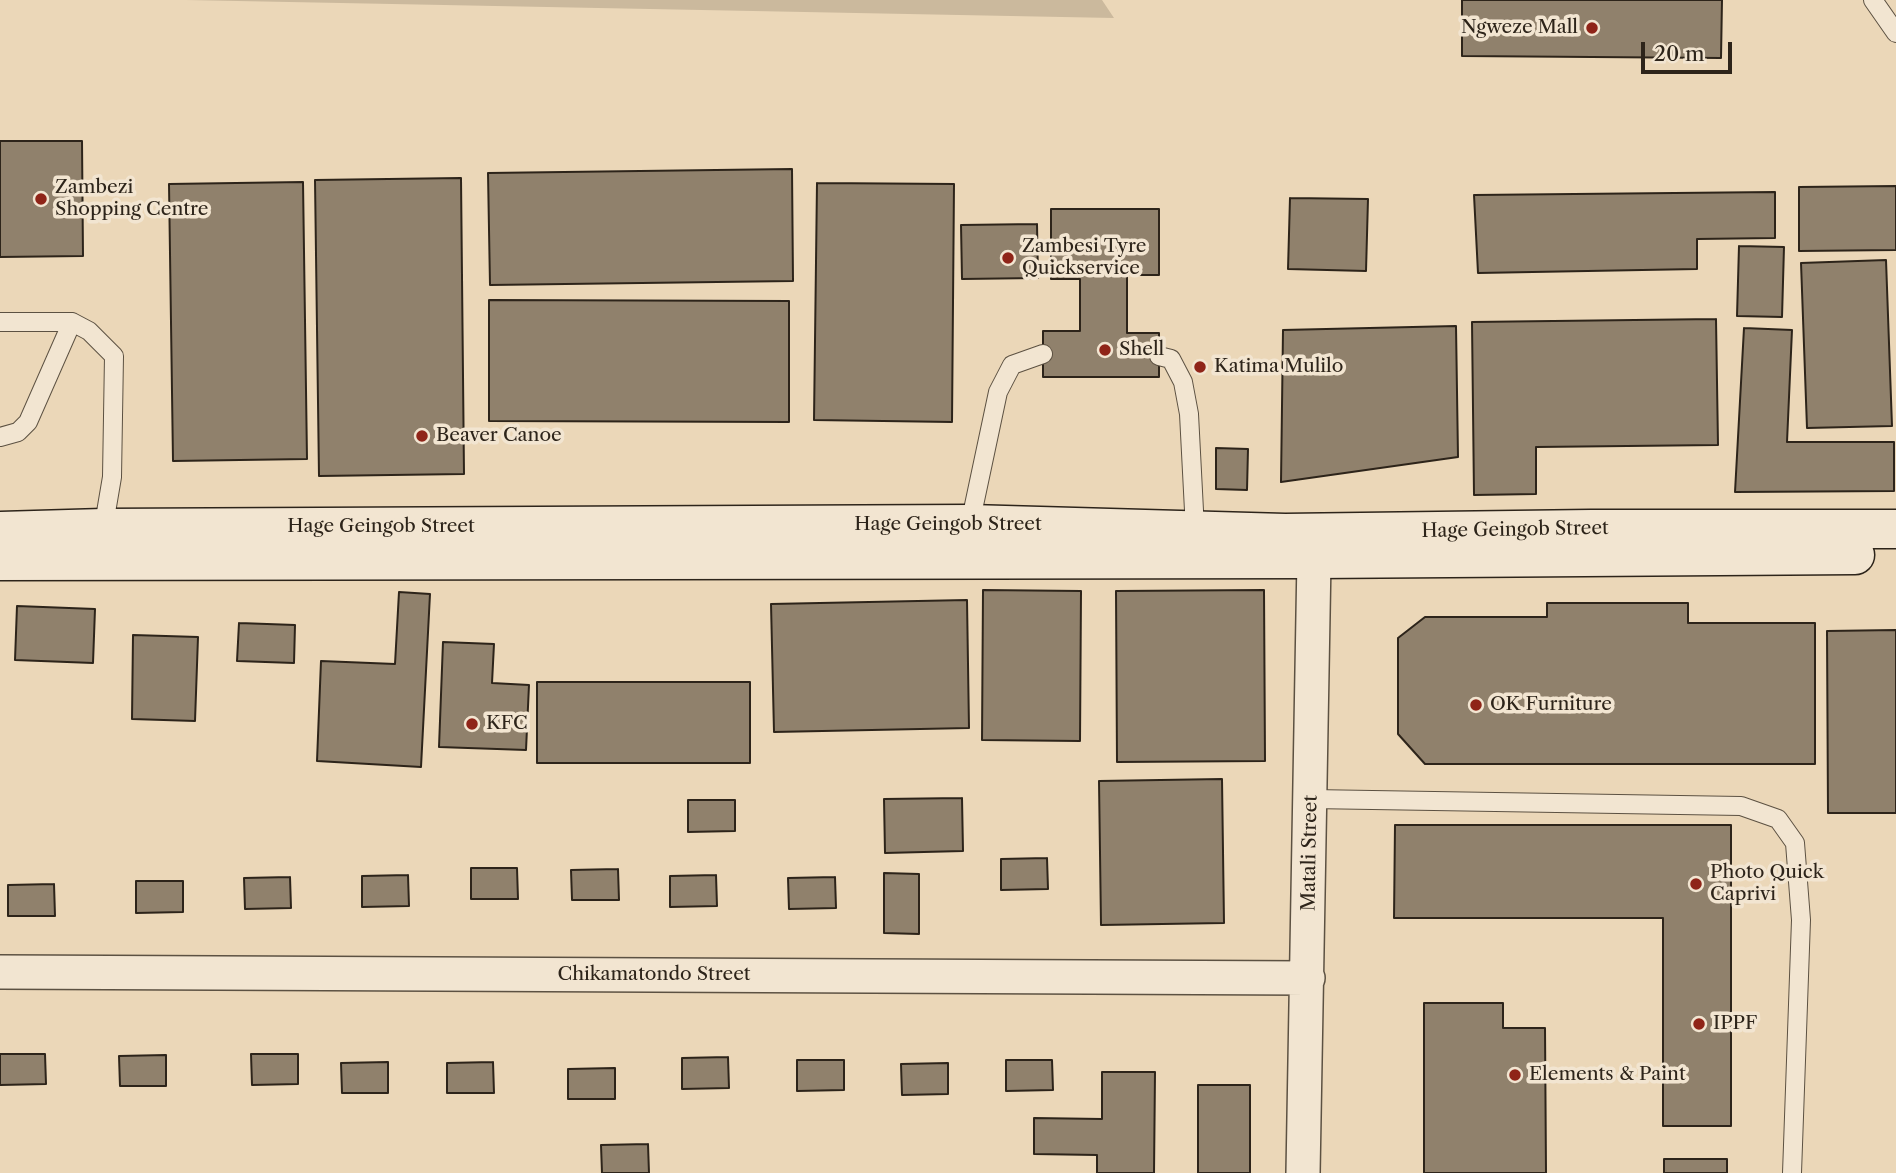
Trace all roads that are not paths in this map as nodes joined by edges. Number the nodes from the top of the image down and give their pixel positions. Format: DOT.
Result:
graph roads {
  1 [pos="1874,0"];
  2 [pos="1896,33"];
  3 [pos="0,322"];
  4 [pos="72,322"];
  5 [pos="1043,354"];
  6 [pos="1159,356"];
  7 [pos="0,437"];
  8 [pos="970,524"];
  9 [pos="1195,530"];
  10 [pos="0,531"];
  11 [pos="1894,535"];
  12 [pos="101,544"];
  13 [pos="1312,546"];
  14 [pos="0,561"];
  15 [pos="1311,799"];
  16 [pos="0,972"];
  17 [pos="1308,978"];
  18 [pos="1303,1173"];
  19 [pos="1792,1173"];
  1 -- 2 [label="lane"];
  3 -- 4 [label="lane"];
  4 -- 7 [label="lane"];
  4 -- 12 [label="lane"];
  5 -- 8 [label="lane"];
  6 -- 9 [label="lane"];
  8 -- 9 [label="street, Hage Geingob Street"];
  8 -- 12 [label="street, Hage Geingob Street"];
  9 -- 13 [label="street, Hage Geingob Street"];
  10 -- 12 [label="street, Hage Geingob Street"];
  11 -- 13 [label="street, Hage Geingob Street"];
  12 -- 13 [label="street, Hage Geingob Street"];
  12 -- 14 [label="street, Hage Geingob Street"];
  13 -- 15 [label="street, Matali Street"];
  15 -- 17 [label="street, Matali Street"];
  15 -- 19 [label="lane"];
  16 -- 17 [label="street, Chikamatondo Street"];
  17 -- 18 [label="street, Matali Street"];
}
